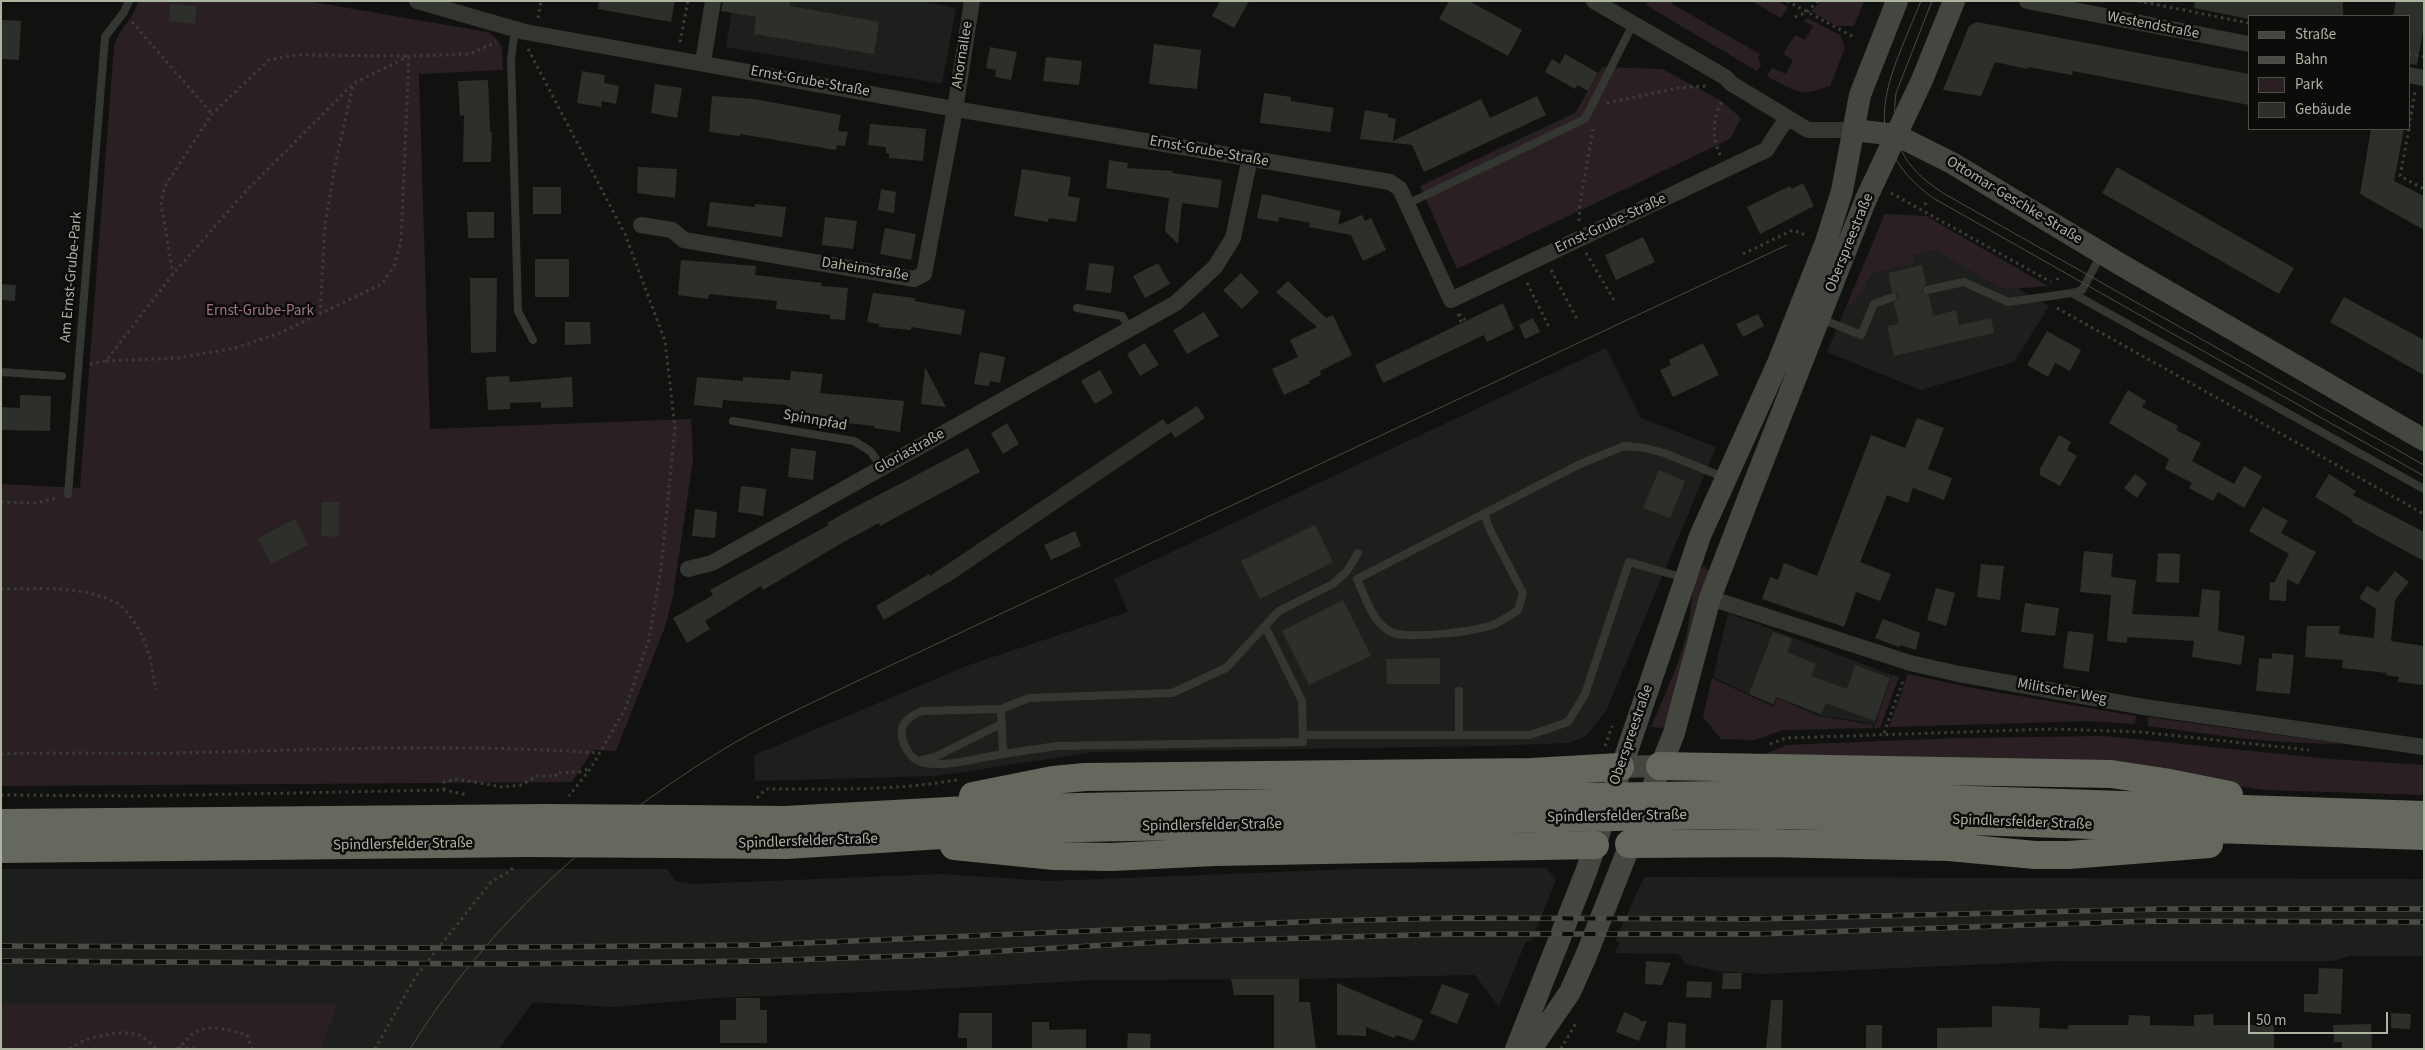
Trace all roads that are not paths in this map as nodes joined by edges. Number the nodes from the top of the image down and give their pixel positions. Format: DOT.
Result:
graph roads {
  1 [pos="129,1"];
  2 [pos="416,1"];
  3 [pos="713,1"];
  4 [pos="972,1"];
  5 [pos="1594,1"];
  6 [pos="1897,1"];
  7 [pos="1954,1"];
  8 [pos="2027,1"];
  9 [pos="448,5"];
  10 [pos="1633,24"];
  11 [pos="520,30"];
  12 [pos="2248,44"];
  13 [pos="704,62"];
  14 [pos="955,109"];
  15 [pos="1788,118"];
  16 [pos="1854,130"];
  17 [pos="1896,135"];
  18 [pos="1250,158"];
  19 [pos="1407,204"];
  20 [pos="642,225"];
  21 [pos="2102,254"];
  22 [pos="1927,290"];
  23 [pos="2072,293"];
  24 [pos="1893,297"];
  25 [pos="1077,308"];
  26 [pos="1820,318"];
  27 [pos="1130,330"];
  28 [pos="532,340"];
  29 [pos="1,372"];
  30 [pos="62,376"];
  31 [pos="733,421"];
  32 [pos="2424,440"];
  33 [pos="882,467"];
  34 [pos="1725,477"];
  35 [pos="1752,488"];
  36 [pos="2424,489"];
  37 [pos="68,494"];
  38 [pos="1484,513"];
  39 [pos="1358,553"];
  40 [pos="688,569"];
  41 [pos="1686,579"];
  42 [pos="1710,598"];
  43 [pos="1265,626"];
  44 [pos="1459,691"];
  45 [pos="1000,709"];
  46 [pos="1001,724"];
  47 [pos="1303,735"];
  48 [pos="1459,735"];
  49 [pos="2424,747"];
  50 [pos="1003,754"];
  51 [pos="918,761"];
  52 [pos="1620,766"];
  53 [pos="1660,766"];
  54 [pos="2424,815"];
  55 [pos="2306,822"];
  56 [pos="1,823"];
  57 [pos="901,826"];
  58 [pos="2424,836"];
  59 [pos="1595,844"];
  60 [pos="1629,844"];
  61 [pos="1,849"];
  62 [pos="1516,1049"];
  63 [pos="1531,1049"];
  1 -- 37 [label="lane, Am Ernst-Grube-Park"];
  2 -- 9 [label="street, Ernst-Grube-Straße"];
  3 -- 13 [label="street"];
  4 -- 14 [label="street, Ahornallee"];
  5 -- 10 [label="street, Ottomar-Geschke-Straße"];
  6 -- 16 [label="main road, Oberspreestraße"];
  7 -- 17 [label="main road, Oberspreestraße"];
  8 -- 12 [label="street, Westendstraße"];
  9 -- 11 [label="street, Ernst-Grube-Straße"];
  10 -- 15 [label="street, Ottomar-Geschke-Straße"];
  10 -- 19 [label="lane"];
  11 -- 13 [label="street, Ernst-Grube-Straße"];
  11 -- 28 [label="lane"];
  13 -- 14 [label="street, Ernst-Grube-Straße"];
  14 -- 18 [label="street, Ernst-Grube-Straße"];
  14 -- 20 [label="street, Daheimstraße"];
  15 -- 16 [label="street, Ottomar-Geschke-Straße"];
  15 -- 19 [label="street, Ernst-Grube-Straße"];
  16 -- 17 [label="main road, Ottomar-Geschke-Straße"];
  16 -- 34 [label="main road, Oberspreestraße"];
  17 -- 21 [label="main road, Ottomar-Geschke-Straße"];
  17 -- 26 [label="main road, Oberspreestraße"];
  18 -- 19 [label="street, Ernst-Grube-Straße"];
  18 -- 27 [label="street, Gloriastraße"];
  21 -- 23 [label="lane"];
  21 -- 32 [label="main road, Ottomar-Geschke-Straße"];
  22 -- 23 [label="lane"];
  23 -- 36 [label="lane"];
  24 -- 26 [label="lane"];
  25 -- 27 [label="lane"];
  26 -- 35 [label="main road, Oberspreestraße"];
  27 -- 33 [label="street, Gloriastraße"];
  29 -- 30 [label="lane"];
  31 -- 33 [label="lane, Spinnpfad"];
  33 -- 40 [label="street, Gloriastraße"];
  34 -- 35 [label="main road"];
  34 -- 38 [label="lane"];
  34 -- 41 [label="main road, Oberspreestraße"];
  35 -- 42 [label="main road, Oberspreestraße"];
  38 -- 38 [label="lane"];
  39 -- 43 [label="lane"];
  41 -- 48 [label="lane"];
  41 -- 52 [label="main road, Oberspreestraße"];
  42 -- 49 [label="street, Militscher Weg"];
  42 -- 53 [label="main road, Oberspreestraße"];
  43 -- 45 [label="lane"];
  43 -- 47 [label="lane"];
  44 -- 48 [label="lane"];
  45 -- 46 [label="lane"];
  45 -- 51 [label="lane"];
  46 -- 50 [label="lane"];
  46 -- 51 [label="lane"];
  47 -- 48 [label="lane"];
  47 -- 50 [label="lane"];
  50 -- 51 [label="lane"];
  52 -- 53 [label="main road"];
  52 -- 57 [label="highway"];
  52 -- 59 [label="main road, Oberspreestraße"];
  53 -- 55 [label="highway"];
  53 -- 60 [label="main road, Oberspreestraße"];
  54 -- 55 [label="highway, Spindlersfelder Straße"];
  55 -- 57 [label="highway, Spindlersfelder Straße, bridge"];
  55 -- 58 [label="highway, Spindlersfelder Straße"];
  55 -- 60 [label="highway"];
  56 -- 57 [label="highway, Spindlersfelder Straße, bridge"];
  57 -- 59 [label="highway"];
  57 -- 61 [label="highway, Spindlersfelder Straße, bridge"];
  59 -- 60 [label="main road, Spindlersfelder Straße"];
  59 -- 62 [label="main road, Oberspreestraße"];
  60 -- 63 [label="main road, Oberspreestraße"];
}
